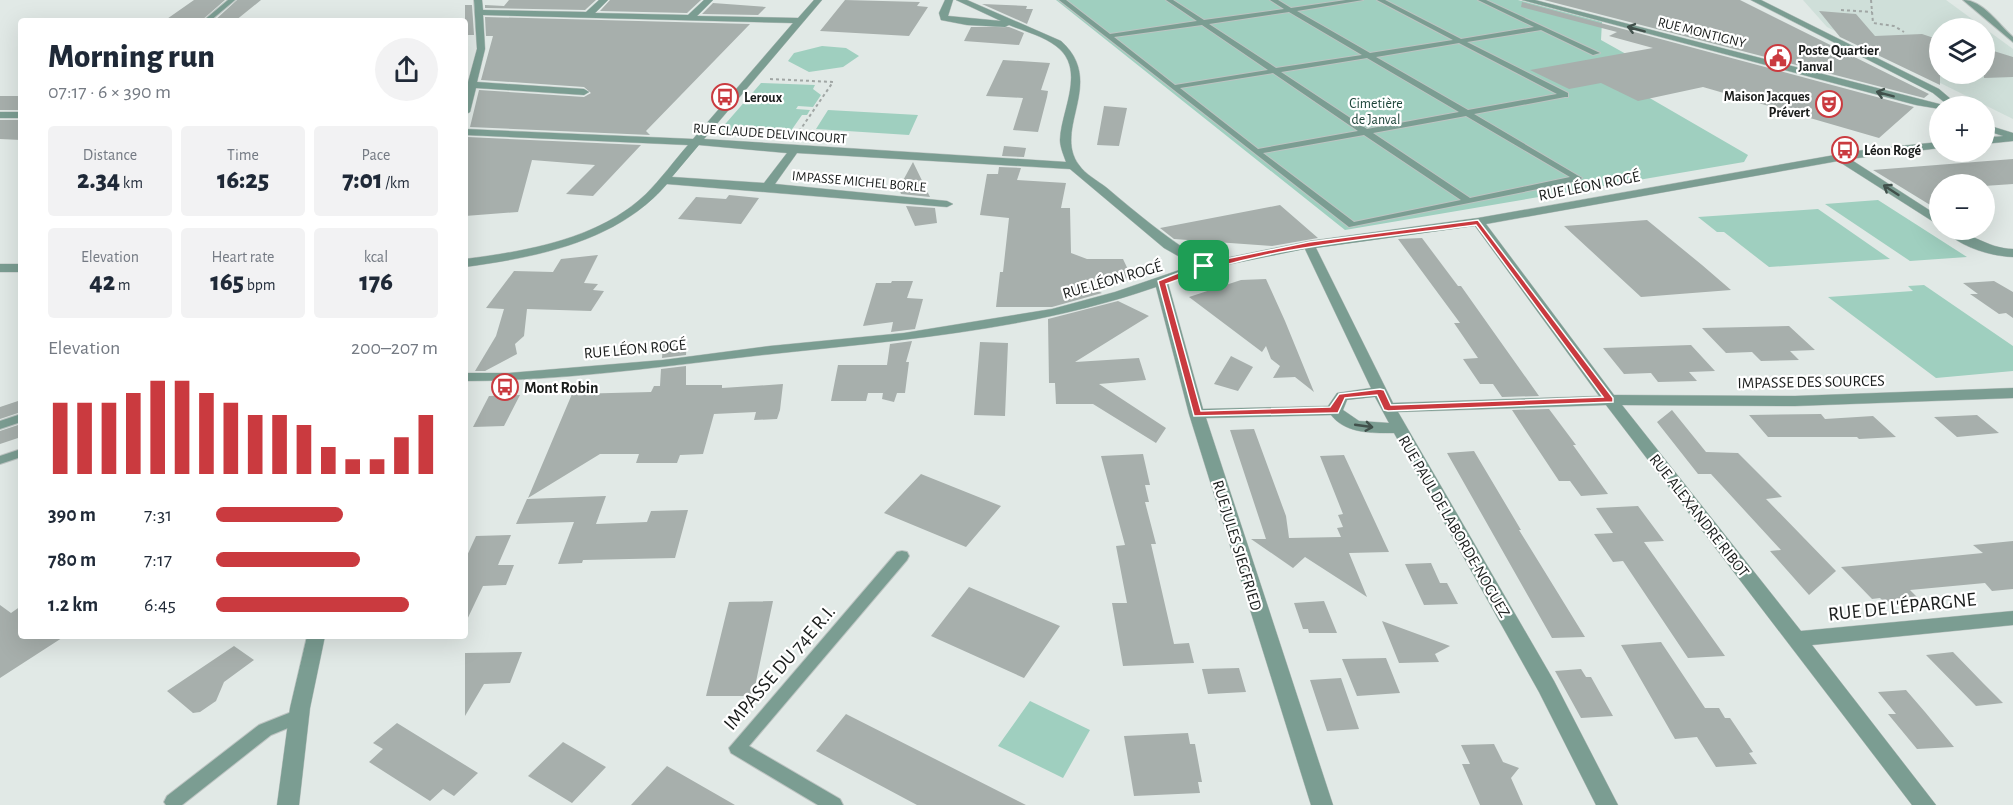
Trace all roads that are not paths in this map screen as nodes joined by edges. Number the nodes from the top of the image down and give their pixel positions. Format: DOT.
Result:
graph roads {
  1 [pos="232,0"];
  2 [pos="478,0"];
  3 [pos="604,0"];
  4 [pos="710,0"];
  5 [pos="818,0"];
  6 [pos="949,0"];
  7 [pos="960,0"];
  8 [pos="1062,0"];
  9 [pos="1169,0"];
  10 [pos="1273,0"];
  11 [pos="1360,0"];
  12 [pos="1380,0"];
  13 [pos="1481,0"];
  14 [pos="1526,0"];
  15 [pos="1755,0"];
  16 [pos="1965,0"];
  17 [pos="1290,10"];
  18 [pos="481,12"];
  19 [pos="587,16"];
  20 [pos="210,18"];
  21 [pos="690,18"];
  22 [pos="800,21"];
  23 [pos="1202,22"];
  24 [pos="1012,24"];
  25 [pos="1542,28"];
  26 [pos="1110,36"];
  27 [pos="2013,40"];
  28 [pos="1460,41"];
  29 [pos="1596,53"];
  30 [pos="1369,56"];
  31 [pos="1275,71"];
  32 [pos="472,85"];
  33 [pos="1174,87"];
  34 [pos="584,92"];
  35 [pos="1942,96"];
  36 [pos="468,100"];
  37 [pos="1929,104"];
  38 [pos="1467,113"];
  39 [pos="0,114"];
  40 [pos="18,115"];
  41 [pos="1995,131"];
  42 [pos="468,132"];
  43 [pos="1365,132"];
  44 [pos="2013,137"];
  45 [pos="1995,139"];
  46 [pos="696,142"];
  47 [pos="1929,146"];
  48 [pos="791,149"];
  49 [pos="1256,152"];
  50 [pos="1840,157"];
  51 [pos="1073,166"];
  52 [pos="664,180"];
  53 [pos="767,187"];
  54 [pos="1469,201"];
  55 [pos="947,204"];
  56 [pos="1929,215"];
  57 [pos="1478,222"];
  58 [pos="1966,240"];
  59 [pos="1309,245"];
  60 [pos="2013,253"];
  61 [pos="468,263"];
  62 [pos="1204,266"];
  63 [pos="0,268"];
  64 [pos="18,268"];
  65 [pos="1161,282"];
  66 [pos="468,377"];
  67 [pos="2013,393"];
  68 [pos="1384,400"];
  69 [pos="1610,400"];
  70 [pos="1335,410"];
  71 [pos="1197,414"];
  72 [pos="18,419"];
  73 [pos="0,425"];
  74 [pos="1399,428"];
  75 [pos="18,454"];
  76 [pos="0,460"];
  77 [pos="902,556"];
  78 [pos="2013,618"];
  79 [pos="315,639"];
  80 [pos="1796,639"];
  81 [pos="299,716"];
  82 [pos="174,802"];
  83 [pos="288,805"];
  84 [pos="834,805"];
  85 [pos="1322,805"];
  86 [pos="1607,805"];
  87 [pos="1925,805"];
  1 -- 20 [label="lane"];
  2 -- 18 [label="street"];
  3 -- 19 [label="street"];
  4 -- 21 [label="street"];
  5 -- 22 [label="street"];
  6 -- 24 [label="street"];
  7 -- 24 [label="street"];
  8 -- 26 [label="lane"];
  9 -- 23 [label="lane"];
  10 -- 17 [label="lane"];
  11 -- 17 [label="lane"];
  12 -- 28 [label="lane"];
  13 -- 25 [label="lane"];
  37 -- 14 [label="street, RUE MONTIGNY, one-way"];
  15 -- 35 [label="street"];
  16 -- 27 [label="lane"];
  17 -- 23 [label="lane"];
  17 -- 30 [label="lane"];
  18 -- 19 [label="street"];
  18 -- 32 [label="street"];
  19 -- 21 [label="street"];
  21 -- 22 [label="street"];
  22 -- 46 [label="street"];
  23 -- 26 [label="lane"];
  23 -- 31 [label="lane"];
  24 -- 51 [label="street"];
  25 -- 28 [label="lane"];
  25 -- 29 [label="lane"];
  26 -- 33 [label="lane"];
  28 -- 30 [label="lane"];
  28 -- 38 [label="lane"];
  30 -- 31 [label="lane"];
  30 -- 38 [label="lane"];
  31 -- 33 [label="lane"];
  31 -- 43 [label="lane"];
  32 -- 34 [label="street"];
  32 -- 36 [label="street"];
  33 -- 49 [label="lane"];
  38 -- 43 [label="lane"];
  38 -- 54 [label="lane"];
  39 -- 40 [label="street"];
  41 -- 44 [label="street"];
  42 -- 46 [label="street, RUE CLAUDE DELVINCOURT"];
  43 -- 49 [label="lane"];
  43 -- 54 [label="lane"];
  44 -- 45 [label="street"];
  46 -- 48 [label="street, RUE CLAUDE DELVINCOURT"];
  46 -- 52 [label="street"];
  47 -- 50 [label="street, RUE LÉON ROGÉ"];
  48 -- 51 [label="street, RUE CLAUDE DELVINCOURT"];
  48 -- 53 [label="street"];
  49 -- 54 [label="lane"];
  56 -- 50 [label="street, one-way"];
  50 -- 57 [label="street, RUE LÉON ROGÉ"];
  51 -- 62 [label="street"];
  52 -- 53 [label="street, IMPASSE MICHEL BORLE"];
  52 -- 61 [label="street"];
  53 -- 55 [label="street, IMPASSE MICHEL BORLE"];
  57 -- 59 [label="street, RUE LÉON ROGÉ"];
  57 -- 69 [label="street, RUE ALEXANDRE RIBOT"];
  58 -- 60 [label="street"];
  59 -- 62 [label="street, RUE LÉON ROGÉ"];
  59 -- 68 [label="street, RUE PAUL DE LABORDE-NOGUEZ"];
  62 -- 65 [label="street, RUE LÉON ROGÉ"];
  63 -- 64 [label="street"];
  65 -- 66 [label="street, RUE LÉON ROGÉ"];
  65 -- 71 [label="street, RUE JULES SIEGFRIED"];
  67 -- 69 [label="street, IMPASSE DES SOURCES"];
  68 -- 69 [label="street, IMPASSE DES SOURCES"];
  68 -- 70 [label="street, IMPASSE DES SOURCES"];
  68 -- 74 [label="street, RUE PAUL DE LABORDE-NOGUEZ"];
  69 -- 80 [label="street, RUE ALEXANDRE RIBOT"];
  70 -- 71 [label="street"];
  70 -- 74 [label="street, one-way"];
  71 -- 85 [label="street, RUE JULES SIEGFRIED"];
  72 -- 73 [label="lane"];
  74 -- 86 [label="street, RUE PAUL DE LABORDE-NOGUEZ"];
  75 -- 76 [label="lane"];
  77 -- 84 [label="lane, IMPASSE DU 74E R.I."];
  78 -- 80 [label="street, RUE DE L'ÉPARGNE"];
  79 -- 81 [label="street"];
  80 -- 87 [label="street, RUE ALEXANDRE RIBOT"];
  81 -- 82 [label="lane"];
  81 -- 83 [label="street"];
}
